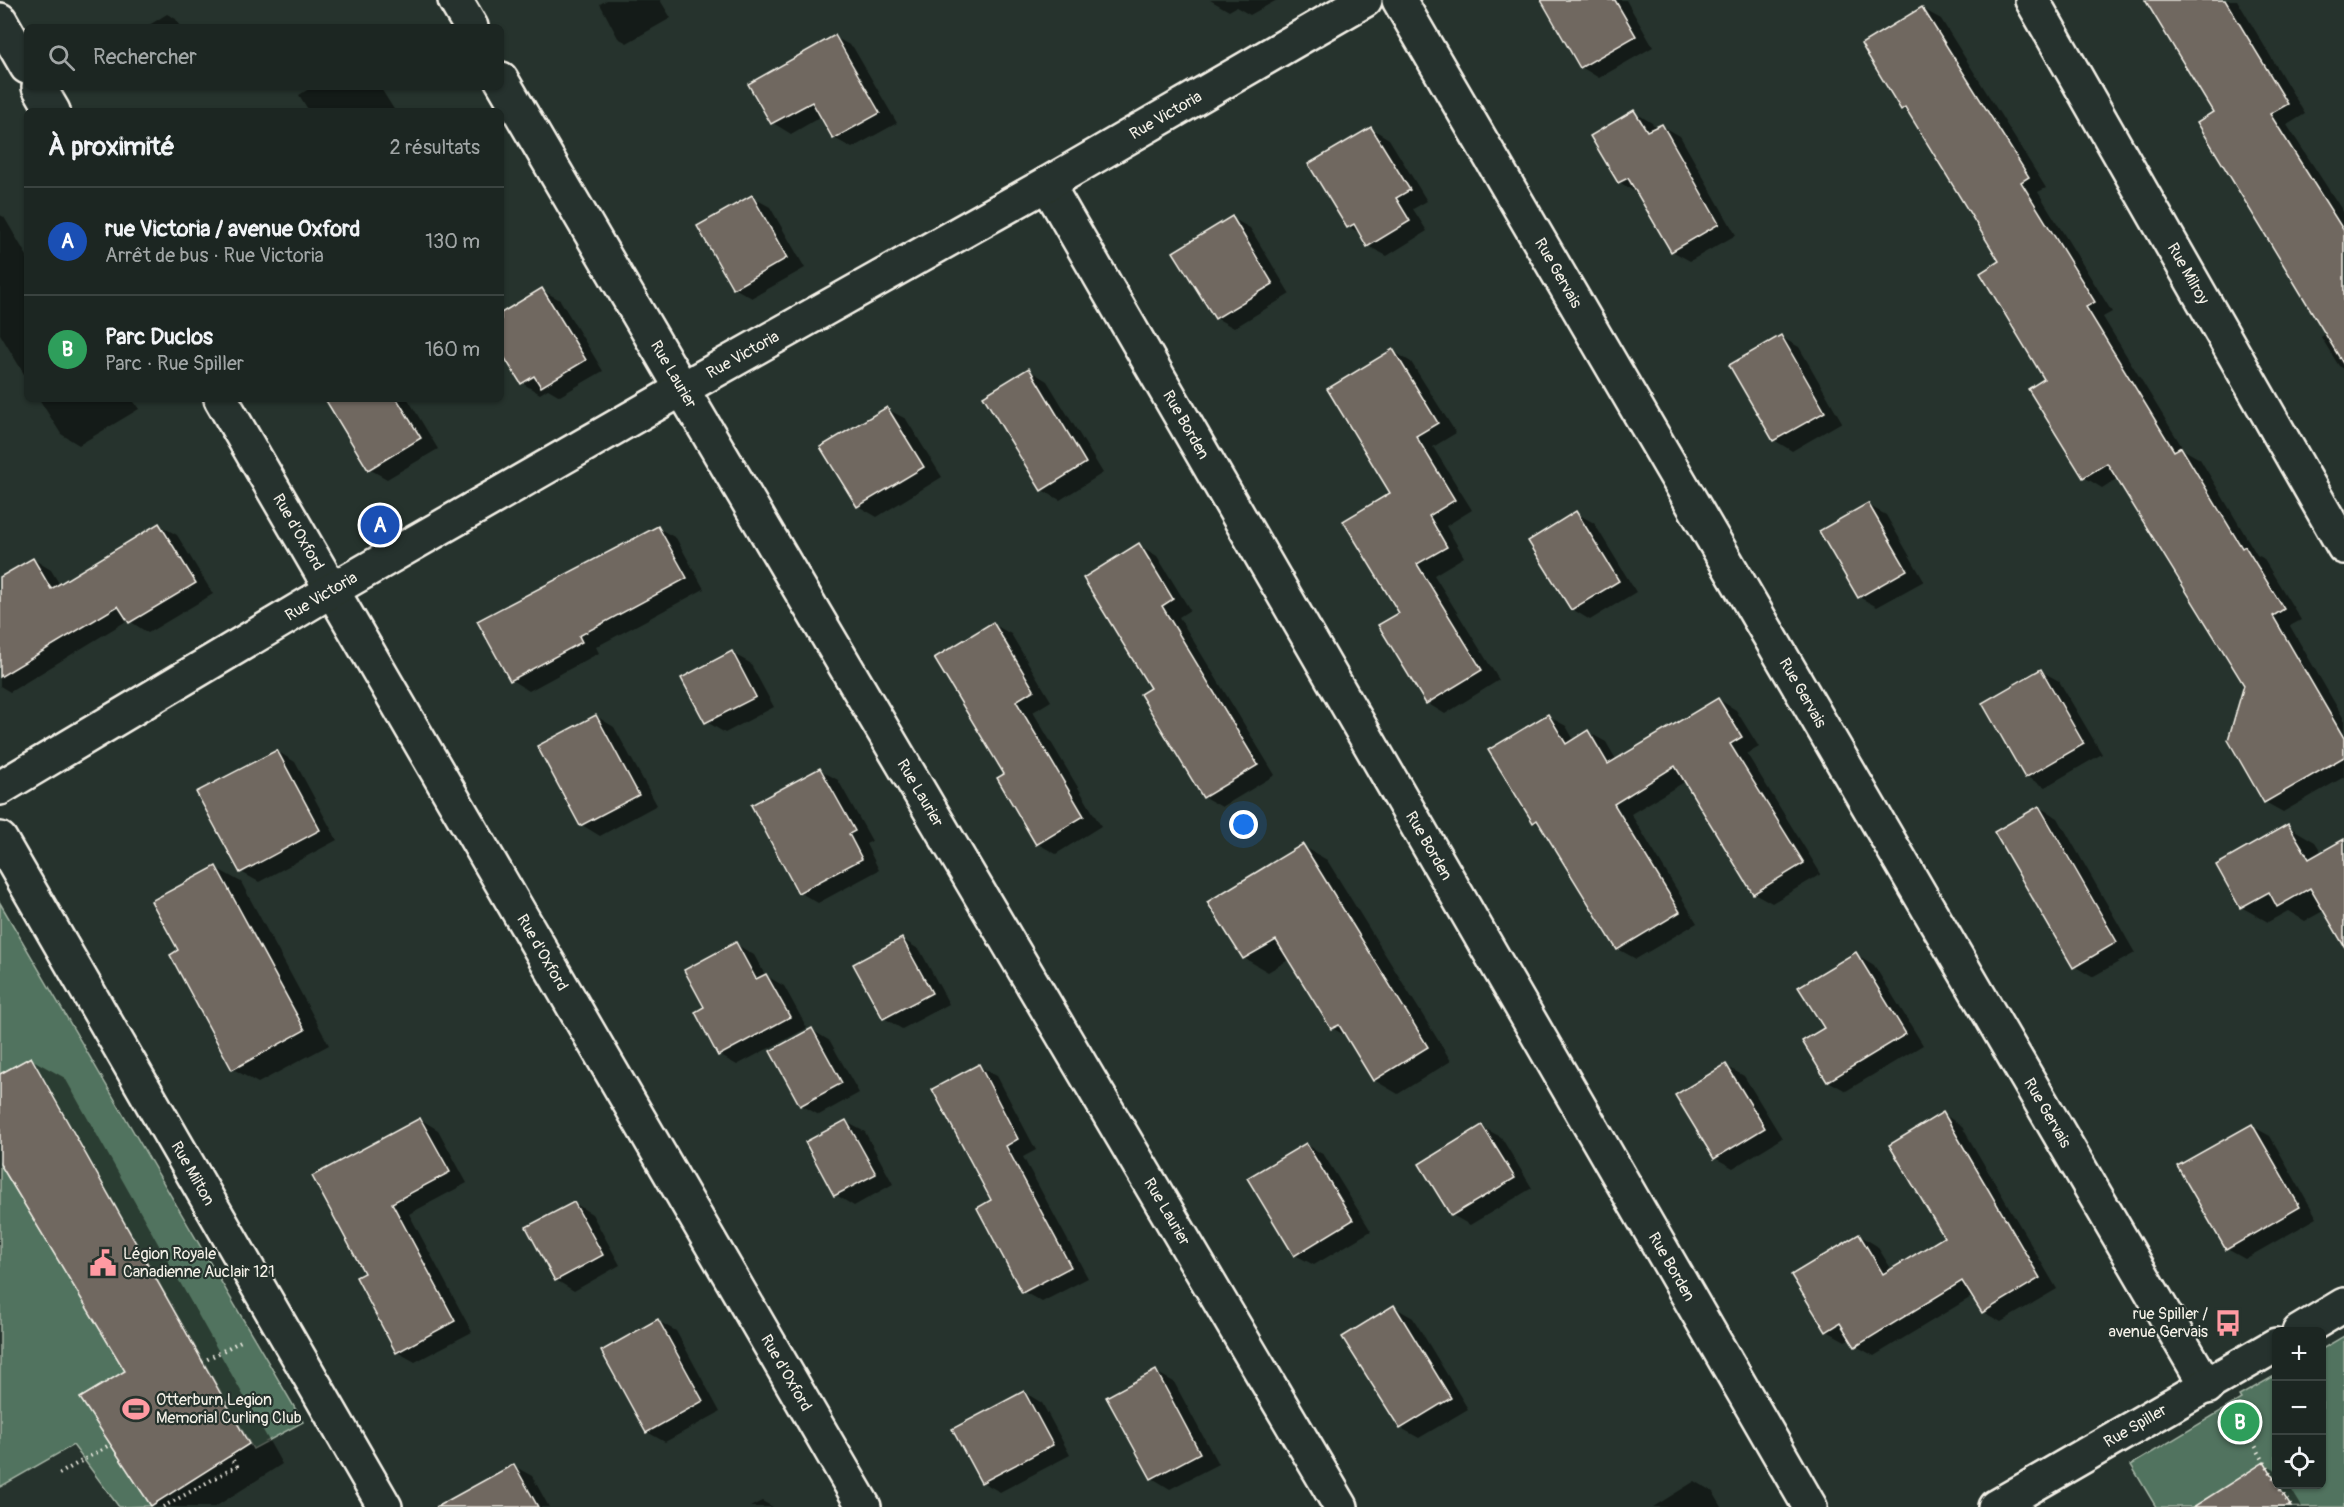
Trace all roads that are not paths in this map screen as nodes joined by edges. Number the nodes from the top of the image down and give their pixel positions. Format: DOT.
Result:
graph roads {
  1 [pos="455,0"];
  2 [pos="1365,0"];
  3 [pos="1399,0"];
  4 [pos="2032,0"];
  5 [pos="0,20"];
  6 [pos="469,24"];
  7 [pos="24,62"];
  8 [pos="504,84"];
  9 [pos="41,90"];
  10 [pos="51,108"];
  11 [pos="1047,184"];
  12 [pos="682,389"];
  13 [pos="223,402"];
  14 [pos="2344,548"];
  15 [pos="332,590"];
  16 [pos="0,788"];
  17 [pos="0,839"];
  18 [pos="2344,1305"];
  19 [pos="2307,1327"];
  20 [pos="2272,1348"];
  21 [pos="2213,1383"];
  22 [pos="385,1507"];
  23 [pos="864,1507"];
  24 [pos="1341,1507"];
  25 [pos="1810,1507"];
  26 [pos="1995,1507"];
  1 -- 6 [label="street"];
  2 -- 11 [label="street, Rue Victoria"];
  3 -- 21 [label="street, Rue Gervais"];
  4 -- 14 [label="street, Rue Milroy"];
  5 -- 7 [label="street"];
  8 -- 12 [label="street, Rue Laurier"];
  9 -- 10 [label="street"];
  11 -- 12 [label="street, Rue Victoria"];
  11 -- 25 [label="street, Rue Borden"];
  12 -- 15 [label="street, Rue Victoria"];
  12 -- 24 [label="street, Rue Laurier"];
  13 -- 15 [label="street, Rue d'Oxford"];
  15 -- 16 [label="street, Rue Victoria"];
  15 -- 23 [label="street, Rue d'Oxford"];
  17 -- 22 [label="street, Rue Milton"];
  18 -- 19 [label="street"];
  20 -- 21 [label="street, Rue Spiller"];
  21 -- 26 [label="street, Rue Spiller"];
}
